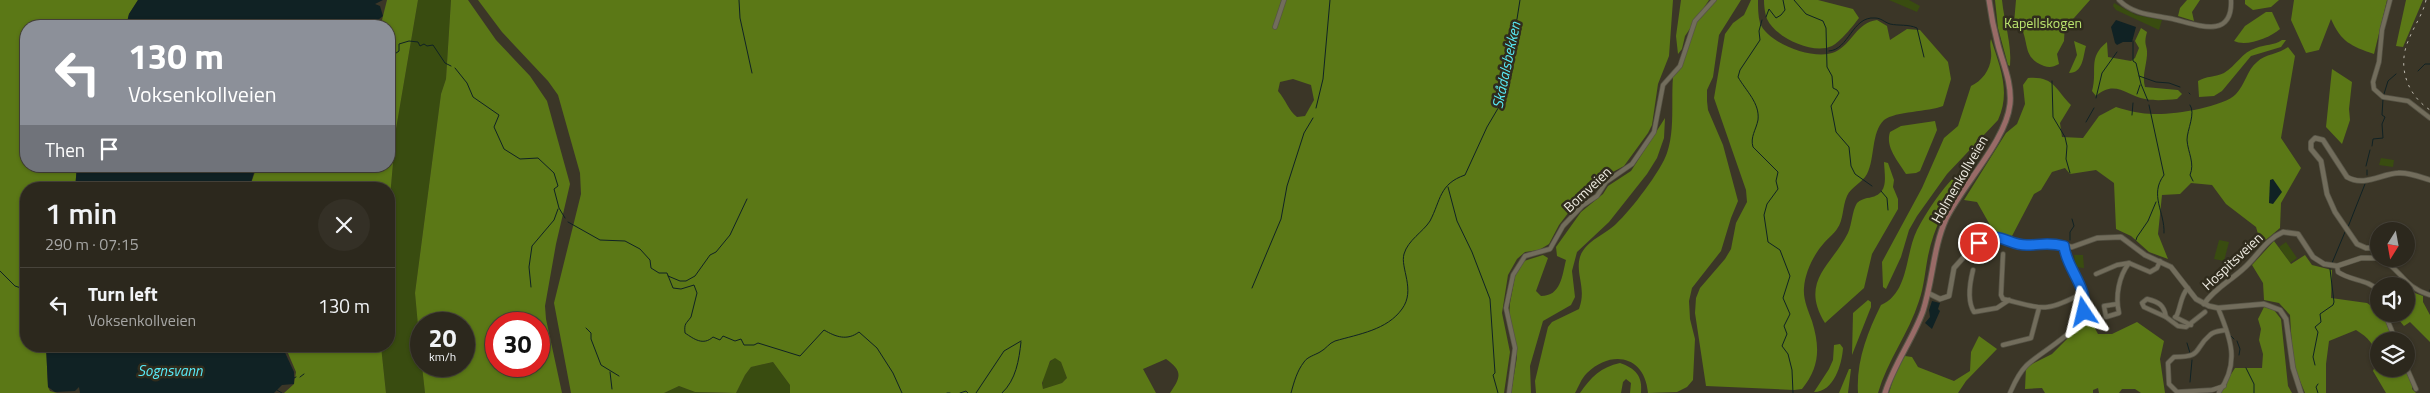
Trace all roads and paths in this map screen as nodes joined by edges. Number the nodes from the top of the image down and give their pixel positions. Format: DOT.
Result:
graph roads {
  1 [pos="1284,0"];
  2 [pos="1714,0"];
  3 [pos="1989,0"];
  4 [pos="2119,0"];
  5 [pos="2230,0"];
  6 [pos="2390,0"];
  7 [pos="1275,27"];
  8 [pos="2430,118"];
  9 [pos="2430,180"];
  10 [pos="2064,246"];
  11 [pos="2370,248"];
  12 [pos="2003,254"];
  13 [pos="2370,258"];
  14 [pos="2160,261"];
  15 [pos="2129,263"];
  16 [pos="2337,266"];
  17 [pos="2394,268"];
  18 [pos="1974,270"];
  19 [pos="2096,274"];
  20 [pos="2370,284"];
  21 [pos="2188,288"];
  22 [pos="1928,293"];
  23 [pos="2083,293"];
  24 [pos="2430,295"];
  25 [pos="2009,300"];
  26 [pos="2117,304"];
  27 [pos="2204,304"];
  28 [pos="2039,308"];
  29 [pos="2218,308"];
  30 [pos="2205,312"];
  31 [pos="2166,317"];
  32 [pos="2173,319"];
  33 [pos="2191,325"];
  34 [pos="2226,330"];
  35 [pos="2003,345"];
  36 [pos="2411,377"];
  37 [pos="2224,386"];
  38 [pos="2416,389"];
  39 [pos="2219,392"];
  40 [pos="1509,393"];
  41 [pos="1885,393"];
  42 [pos="2010,393"];
  43 [pos="2301,393"];
  1 -- 7 [label="street"];
  2 -- 40 [label="street, Bomveien"];
  3 -- 22 [label="main road, Holmenkollveien"];
  4 -- 5 [label="street"];
  6 -- 8 [label="street"];
  9 -- 11 [label="street"];
  10 -- 14 [label="street"];
  10 -- 22 [label="street"];
  10 -- 23 [label="street"];
  12 -- 25 [label="street"];
  13 -- 16 [label="street"];
  14 -- 15 [label="street"];
  14 -- 21 [label="street"];
  15 -- 19 [label="street"];
  15 -- 26 [label="street"];
  16 -- 20 [label="street"];
  16 -- 27 [label="street, Hospitsveien"];
  17 -- 24 [label="street"];
  18 -- 25 [label="street"];
  21 -- 27 [label="street"];
  21 -- 32 [label="street"];
  22 -- 41 [label="main road, Holmenkollveien"];
  23 -- 28 [label="street"];
  23 -- 42 [label="street"];
  25 -- 28 [label="street"];
  27 -- 29 [label="street"];
  28 -- 35 [label="street"];
  29 -- 34 [label="street"];
  29 -- 43 [label="street"];
  30 -- 33 [label="street"];
  31 -- 31 [label="street"];
  31 -- 32 [label="street"];
  32 -- 33 [label="street"];
  32 -- 33 [label="street"];
  34 -- 37 [label="street"];
  34 -- 37 [label="street"];
  36 -- 38 [label="street"];
  37 -- 39 [label="street"];
}
